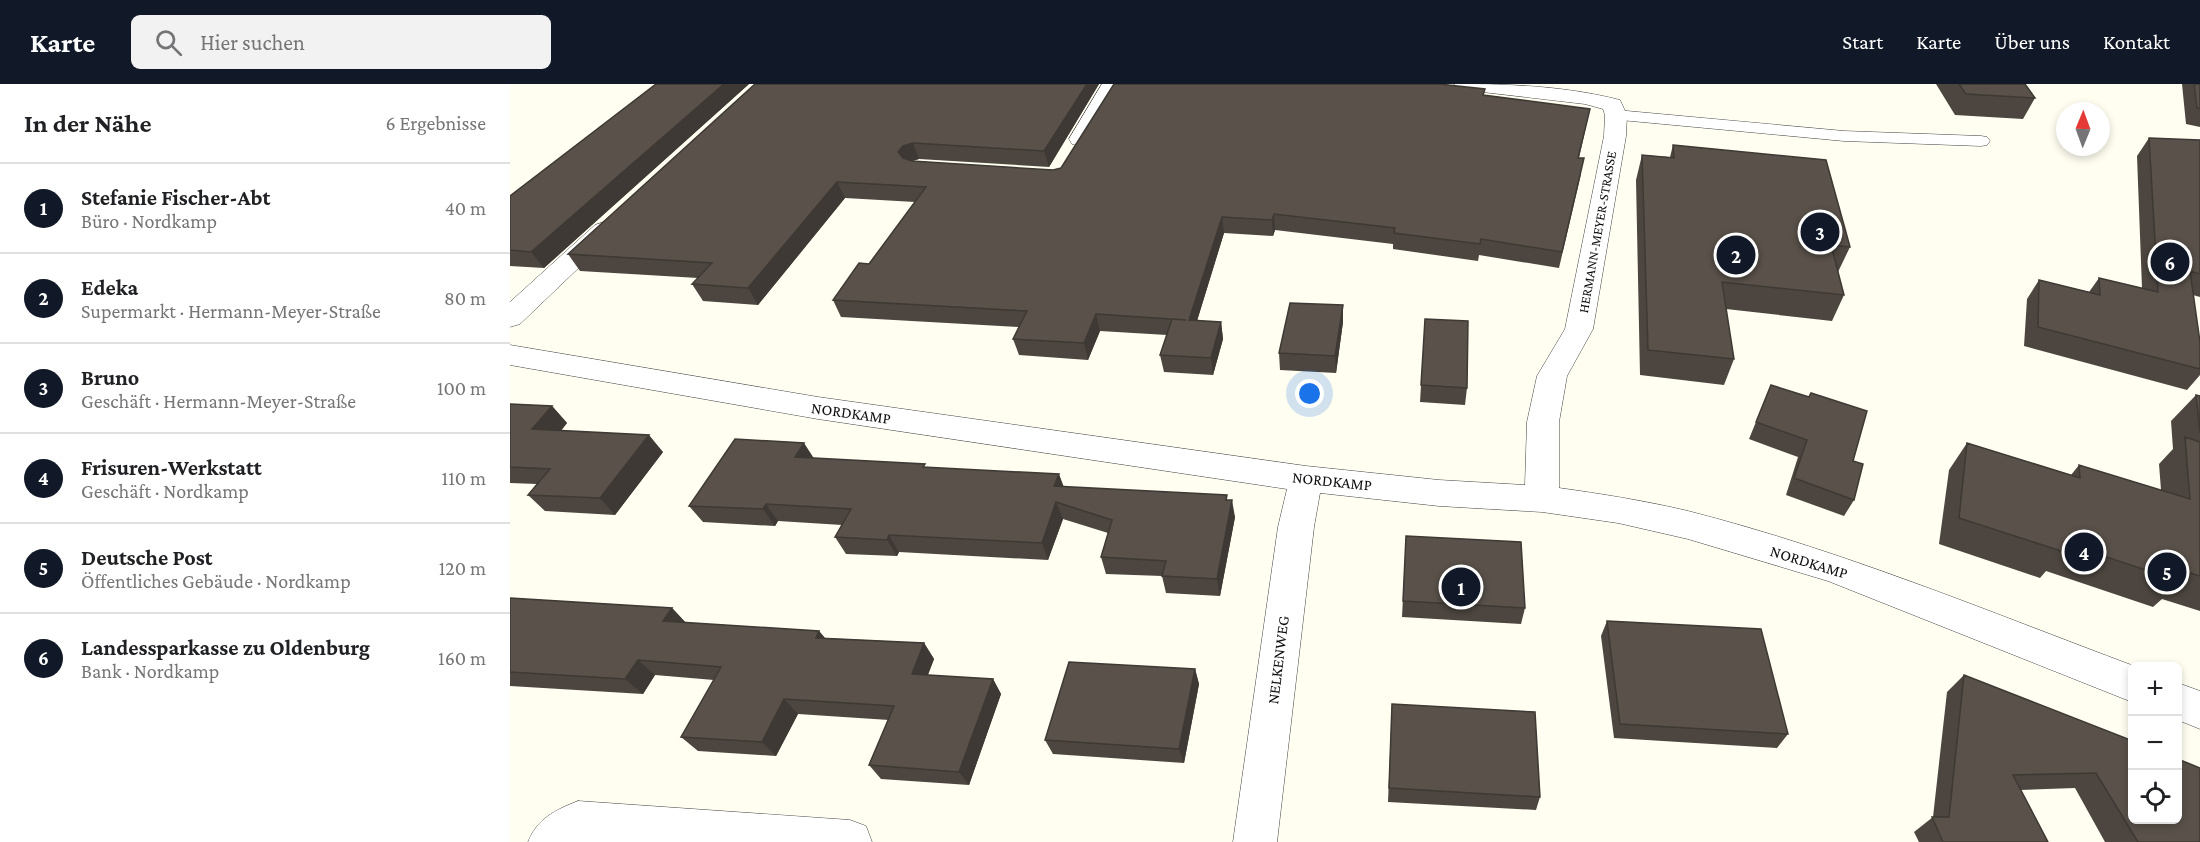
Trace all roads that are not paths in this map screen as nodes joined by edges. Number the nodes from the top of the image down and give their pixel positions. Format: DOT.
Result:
graph roads {
  1 [pos="1113,84"];
  2 [pos="1465,84"];
  3 [pos="1617,103"];
  4 [pos="1981,141"];
  5 [pos="1068,159"];
  6 [pos="618,216"];
  7 [pos="510,318"];
  8 [pos="510,355"];
  9 [pos="1306,479"];
  10 [pos="1542,499"];
  11 [pos="2128,682"];
  12 [pos="2182,703"];
  13 [pos="2200,710"];
  14 [pos="550,842"];
  15 [pos="850,842"];
  16 [pos="1255,842"];
  1 -- 5 [label="street"];
  2 -- 3 [label="street"];
  3 -- 4 [label="lane"];
  3 -- 10 [label="street, HERMANN-MEYER-STRASSE"];
  6 -- 7 [label="street"];
  8 -- 9 [label="street, NORDKAMP"];
  9 -- 10 [label="street, NORDKAMP"];
  9 -- 16 [label="street, NELKENWEG"];
  10 -- 11 [label="street, NORDKAMP"];
  12 -- 13 [label="street"];
  14 -- 15 [label="street"];
}
